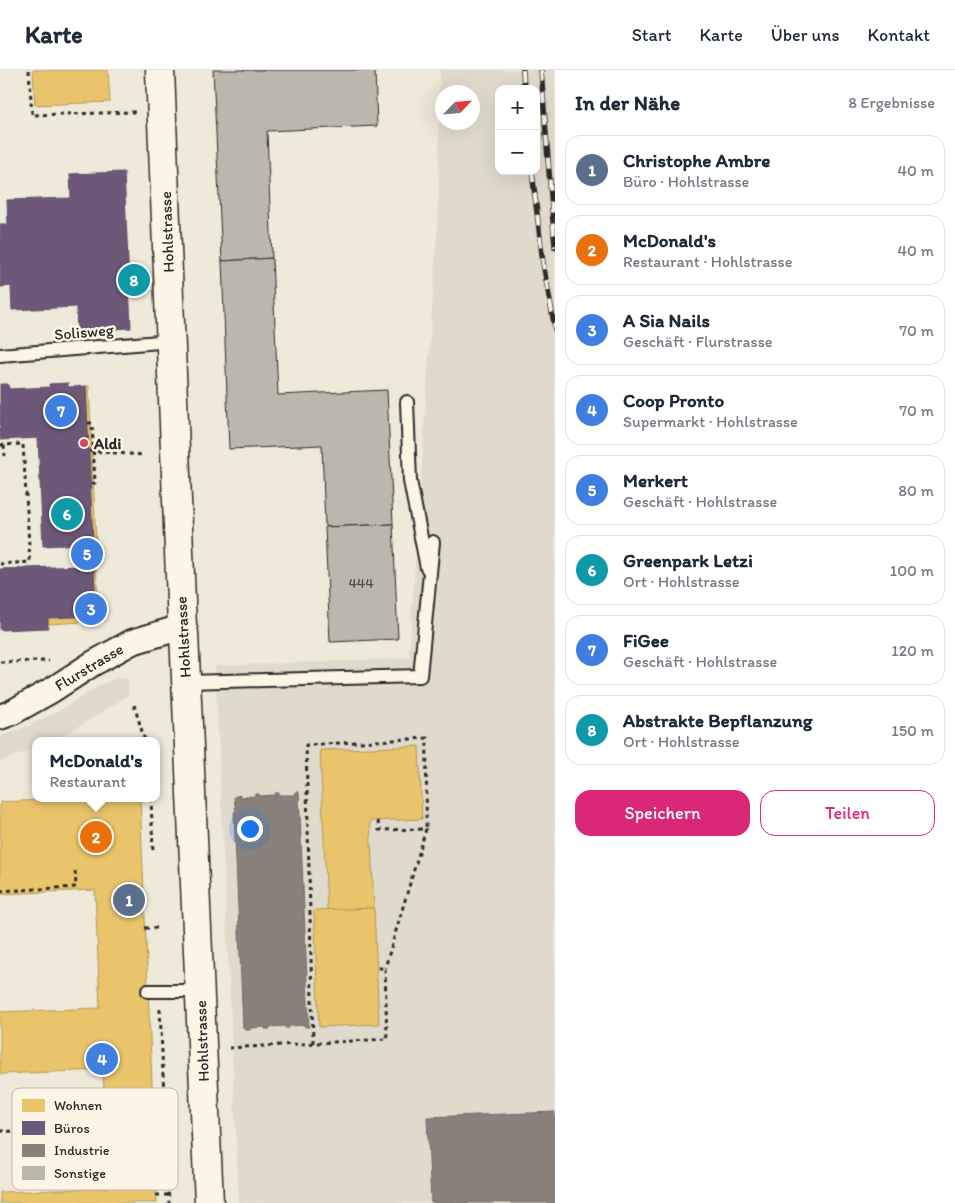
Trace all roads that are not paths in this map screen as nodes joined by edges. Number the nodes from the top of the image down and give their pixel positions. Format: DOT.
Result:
graph roads {
  1 [pos="160,70"];
  2 [pos="172,341"];
  3 [pos="0,355"];
  4 [pos="407,402"];
  5 [pos="433,542"];
  6 [pos="430,584"];
  7 [pos="182,627"];
  8 [pos="186,682"];
  9 [pos="0,717"];
  10 [pos="148,991"];
  11 [pos="200,991"];
  12 [pos="209,1203"];
  1 -- 2 [label="street, Hohlstrasse"];
  2 -- 3 [label="lane, Solisweg"];
  2 -- 7 [label="street, Hohlstrasse"];
  4 -- 6 [label="lane"];
  5 -- 6 [label="lane"];
  6 -- 8 [label="lane"];
  7 -- 8 [label="street, Hohlstrasse"];
  7 -- 9 [label="street, Flurstrasse"];
  8 -- 11 [label="street, Hohlstrasse"];
  10 -- 11 [label="lane"];
  11 -- 12 [label="street, Hohlstrasse"];
}
